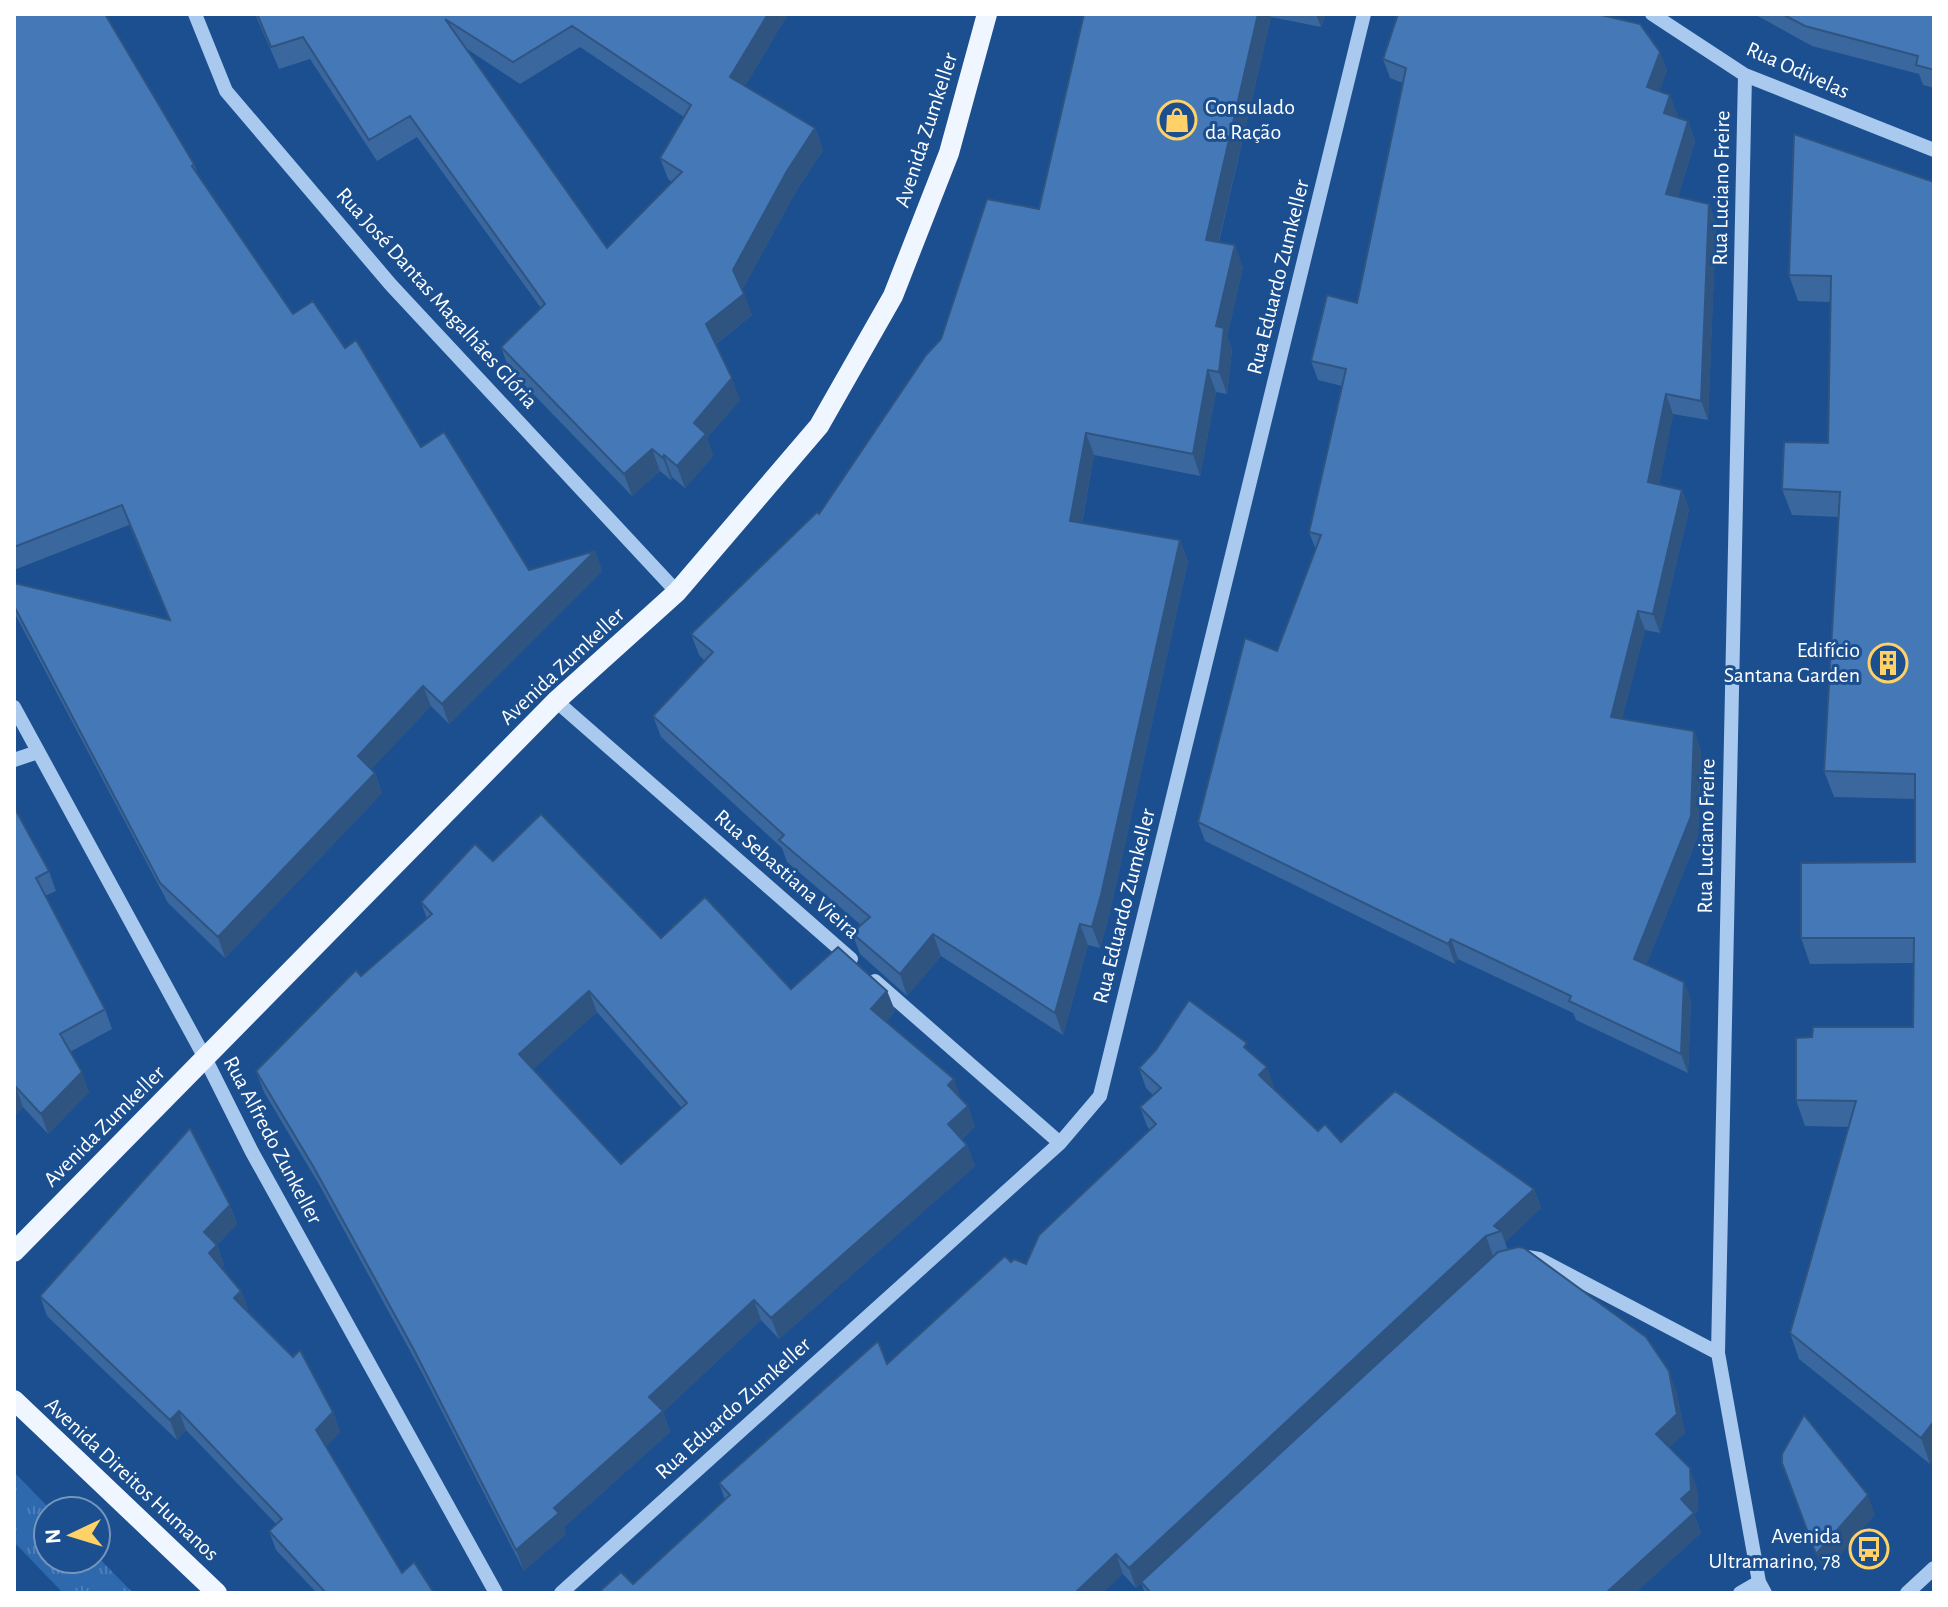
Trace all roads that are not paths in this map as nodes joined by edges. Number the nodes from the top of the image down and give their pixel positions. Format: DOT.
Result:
graph roads {
  1 [pos="195,14"];
  2 [pos="987,14"];
  3 [pos="1364,14"];
  4 [pos="1652,14"];
  5 [pos="1745,75"];
  6 [pos="1934,150"];
  7 [pos="677,592"];
  8 [pos="556,701"];
  9 [pos="14,707"];
  10 [pos="38,752"];
  11 [pos="14,760"];
  12 [pos="205,1058"];
  13 [pos="1060,1143"];
  14 [pos="14,1252"];
  15 [pos="1512,1260"];
  16 [pos="1718,1353"];
  17 [pos="14,1400"];
  18 [pos="1934,1568"];
  19 [pos="1762,1588"];
  20 [pos="217,1593"];
  21 [pos="496,1593"];
  22 [pos="561,1593"];
  23 [pos="1740,1593"];
  24 [pos="1907,1593"];
  1 -- 7 [label="street, Rua José Dantas Magalhães Glória"];
  2 -- 7 [label="main road, Avenida Zumkeller"];
  3 -- 13 [label="street, Rua Eduardo Zumkeller"];
  4 -- 5 [label="street, Rua Odivelas"];
  5 -- 6 [label="street, Rua Odivelas"];
  5 -- 16 [label="street, Rua Luciano Freire"];
  7 -- 8 [label="main road, Avenida Zumkeller"];
  8 -- 12 [label="main road, Avenida Zumkeller"];
  8 -- 13 [label="street, Rua Sebastiana Vieira"];
  9 -- 10 [label="street, Rua Alfredo Zunkeller"];
  10 -- 11 [label="street"];
  10 -- 12 [label="street, Rua Alfredo Zunkeller"];
  12 -- 14 [label="main road, Avenida Zumkeller"];
  12 -- 21 [label="street, Rua Alfredo Zunkeller"];
  13 -- 22 [label="street, Rua Eduardo Zumkeller"];
  15 -- 16 [label="street"];
  16 -- 19 [label="street, Rua Luciano Freire"];
  17 -- 20 [label="main road, Avenida Direitos Humanos"];
  18 -- 24 [label="street"];
  19 -- 23 [label="street"];
}
